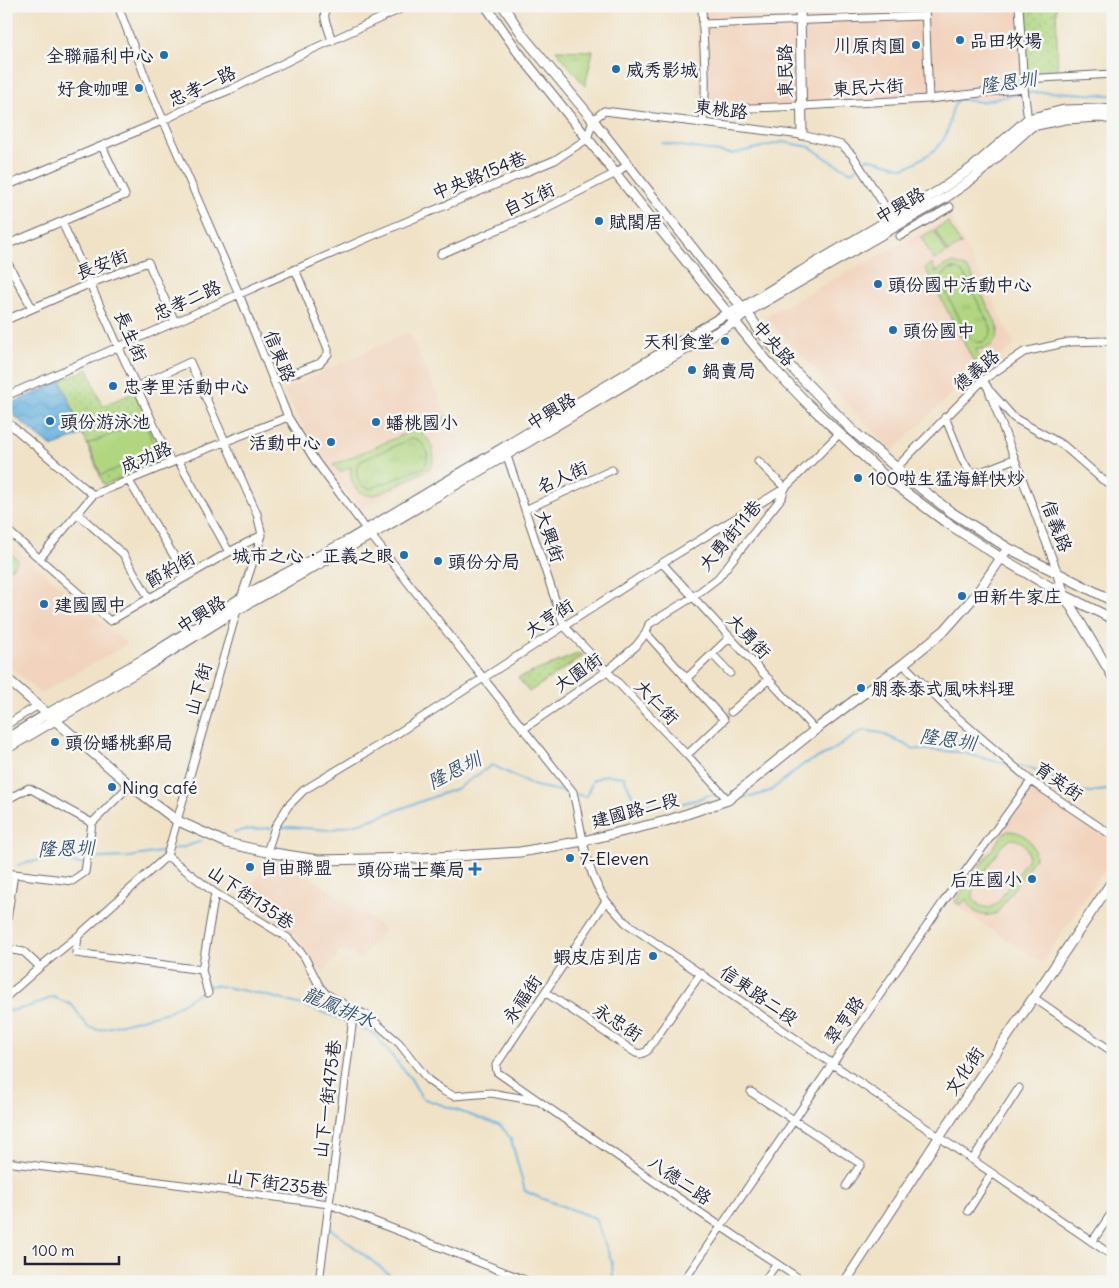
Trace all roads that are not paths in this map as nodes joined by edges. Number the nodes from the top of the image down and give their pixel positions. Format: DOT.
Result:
graph roads {
  1 [pos="118,6"];
  2 [pos="324,6"];
  3 [pos="407,6"];
  4 [pos="486,6"];
  5 [pos="503,6"];
  6 [pos="702,6"];
  7 [pos="800,6"];
  8 [pos="925,6"];
  9 [pos="1019,6"];
  10 [pos="925,16"];
  11 [pos="800,20"];
  12 [pos="702,24"];
  13 [pos="332,41"];
  14 [pos="1113,74"];
  15 [pos="1024,79"];
  16 [pos="1025,89"];
  17 [pos="929,99"];
  18 [pos="802,106"];
  19 [pos="704,110"];
  20 [pos="1113,110"];
  21 [pos="1028,113"];
  22 [pos="1113,119"];
  23 [pos="164,120"];
  24 [pos="592,120"];
  25 [pos="702,122"];
  26 [pos="802,135"];
  27 [pos="587,139"];
  28 [pos="102,146"];
  29 [pos="626,165"];
  30 [pos="616,173"];
  31 [pos="6,186"];
  32 [pos="950,207"];
  33 [pos="895,221"];
  34 [pos="62,222"];
  35 [pos="379,233"];
  36 [pos="900,236"];
  37 [pos="6,245"];
  38 [pos="441,254"];
  39 [pos="6,260"];
  40 [pos="295,269"];
  41 [pos="91,283"];
  42 [pos="239,294"];
  43 [pos="32,308"];
  44 [pos="744,310"];
  45 [pos="728,313"];
  46 [pos="6,320"];
  47 [pos="175,322"];
  48 [pos="735,322"];
  49 [pos="1113,342"];
  50 [pos="119,346"];
  51 [pos="661,358"];
  52 [pos="983,380"];
  53 [pos="274,381"];
  54 [pos="138,386"];
  55 [pos="988,388"];
  56 [pos="6,396"];
  57 [pos="288,417"];
  58 [pos="945,418"];
  59 [pos="6,421"];
  60 [pos="839,434"];
  61 [pos="224,442"];
  62 [pos="506,456"];
  63 [pos="1014,459"];
  64 [pos="175,461"];
  65 [pos="758,461"];
  66 [pos="896,468"];
  67 [pos="612,470"];
  68 [pos="889,480"];
  69 [pos="130,481"];
  70 [pos="1113,485"];
  71 [pos="785,488"];
  72 [pos="93,495"];
  73 [pos="525,510"];
  74 [pos="77,513"];
  75 [pos="6,529"];
  76 [pos="368,532"];
  77 [pos="262,535"];
  78 [pos="1008,548"];
  79 [pos="229,552"];
  80 [pos="40,558"];
  81 [pos="1001,558"];
  82 [pos="662,564"];
  83 [pos="1057,571"];
  84 [pos="186,576"];
  85 [pos="1064,595"];
  86 [pos="693,597"];
  87 [pos="149,598"];
  88 [pos="241,598"];
  89 [pos="1113,601"];
  90 [pos="237,610"];
  91 [pos="1113,618"];
  92 [pos="564,626"];
  93 [pos="646,633"];
  94 [pos="730,637"];
  95 [pos="712,654"];
  96 [pos="903,664"];
  97 [pos="607,672"];
  98 [pos="730,673"];
  99 [pos="1113,677"];
  100 [pos="6,678"];
  101 [pos="484,678"];
  102 [pos="686,679"];
  103 [pos="769,679"];
  104 [pos="38,706"];
  105 [pos="731,712"];
  106 [pos="51,717"];
  107 [pos="6,726"];
  108 [pos="523,729"];
  109 [pos="815,730"];
  110 [pos="6,739"];
  111 [pos="6,749"];
  112 [pos="688,755"];
  113 [pos="1031,781"];
  114 [pos="130,785"];
  115 [pos="6,800"];
  116 [pos="728,800"];
  117 [pos="176,820"];
  118 [pos="92,823"];
  119 [pos="1113,836"];
  120 [pos="583,841"];
  121 [pos="168,852"];
  122 [pos="267,852"];
  123 [pos="10,873"];
  124 [pos="1113,880"];
  125 [pos="215,893"];
  126 [pos="606,901"];
  127 [pos="6,926"];
  128 [pos="78,936"];
  129 [pos="6,949"];
  130 [pos="40,967"];
  131 [pos="202,970"];
  132 [pos="701,973"];
  133 [pos="207,992"];
  134 [pos="545,992"];
  135 [pos="6,997"];
  136 [pos="1034,998"];
  137 [pos="353,1013"];
  138 [pos="1113,1052"];
  139 [pos="832,1064"];
  140 [pos="1018,1088"];
  141 [pos="751,1092"];
  142 [pos="540,1101"];
  143 [pos="794,1121"];
  144 [pos="940,1136"];
  145 [pos="973,1159"];
  146 [pos="6,1162"];
  147 [pos="992,1173"];
  148 [pos="846,1186"];
  149 [pos="329,1204"];
  150 [pos="968,1211"];
  151 [pos="1113,1212"];
  152 [pos="721,1225"];
  153 [pos="1092,1242"];
  154 [pos="1113,1256"];
  155 [pos="776,1264"];
  156 [pos="686,1281"];
  157 [pos="319,1282"];
  158 [pos="530,1282"];
  159 [pos="764,1282"];
  160 [pos="804,1282"];
  161 [pos="845,1282"];
  1 -- 23 [label="street, 信東路"];
  2 -- 13 [label="street"];
  3 -- 13 [label="street, 忠孝一路"];
  4 -- 27 [label="street, 中央路"];
  5 -- 24 [label="street, 中央路"];
  6 -- 12 [label="street"];
  7 -- 11 [label="street, 東民路"];
  8 -- 10 [label="street"];
  9 -- 15 [label="street"];
  10 -- 11 [label="street"];
  10 -- 17 [label="street"];
  11 -- 12 [label="street"];
  11 -- 18 [label="street, 東民路"];
  12 -- 19 [label="street"];
  13 -- 23 [label="street, 忠孝一路"];
  14 -- 15 [label="street"];
  15 -- 16 [label="street"];
  16 -- 17 [label="street, 東民六街"];
  16 -- 21 [label="street"];
  17 -- 18 [label="street, 東民六街"];
  18 -- 19 [label="street, 東民六街"];
  18 -- 26 [label="street, 東民路"];
  19 -- 25 [label="street"];
  20 -- 33 [label="street, 中興路"];
  22 -- 33 [label="street, 中興路"];
  23 -- 28 [label="street, 忠孝一路"];
  23 -- 42 [label="street, 信東路"];
  24 -- 25 [label="street, 東桃路"];
  24 -- 27 [label="street"];
  24 -- 29 [label="street, 中央路"];
  25 -- 26 [label="street, 東桃路"];
  26 -- 33 [label="street, 東桃路"];
  27 -- 30 [label="street, 中央路"];
  27 -- 35 [label="street, 中央路154巷"];
  28 -- 31 [label="street, 忠孝一路"];
  28 -- 34 [label="street"];
  29 -- 30 [label="street, 自立街"];
  29 -- 44 [label="street, 中央路"];
  30 -- 38 [label="street, 自立街"];
  30 -- 45 [label="street, 中央路"];
  32 -- 36 [label="street"];
  33 -- 44 [label="street, 中興路"];
  34 -- 37 [label="street"];
  34 -- 41 [label="street, 長生街"];
  35 -- 40 [label="street, 忠孝二路"];
  39 -- 43 [label="street"];
  40 -- 42 [label="street, 忠孝二路"];
  40 -- 53 [label="street"];
  41 -- 43 [label="street, 長安街"];
  41 -- 47 [label="street, 長安街"];
  41 -- 50 [label="street, 長生街"];
  42 -- 47 [label="street, 忠孝二路"];
  42 -- 53 [label="street, 信東路"];
  43 -- 46 [label="street, 長安街"];
  44 -- 45 [label="street, 中興路"];
  44 -- 48 [label="street, 中興路"];
  44 -- 66 [label="street, 中央路"];
  45 -- 48 [label="street, 中央路"];
  45 -- 51 [label="street, 中興路"];
  47 -- 50 [label="street, 忠孝二路"];
  48 -- 51 [label="street, 中興路"];
  48 -- 60 [label="street, 中央路"];
  49 -- 52 [label="street, 德義路"];
  50 -- 54 [label="street, 長生街"];
  50 -- 56 [label="street, 忠孝二路"];
  51 -- 62 [label="street, 中興路"];
  51 -- 76 [label="street, 中興路"];
  52 -- 55 [label="street, 信義路"];
  52 -- 58 [label="street, 德義路"];
  53 -- 57 [label="street, 信東路"];
  54 -- 61 [label="street"];
  54 -- 64 [label="street, 長生街"];
  55 -- 63 [label="street, 信義路"];
  55 -- 70 [label="street"];
  57 -- 61 [label="street, 成功路"];
  57 -- 76 [label="street, 信東路"];
  58 -- 63 [label="street"];
  58 -- 66 [label="street, 德義路"];
  59 -- 72 [label="street"];
  60 -- 68 [label="street, 中央路"];
  60 -- 71 [label="street, 大亨街"];
  61 -- 64 [label="street, 成功路"];
  61 -- 77 [label="street"];
  62 -- 73 [label="street, 大興街"];
  62 -- 76 [label="street, 中興路"];
  63 -- 83 [label="street, 信義路"];
  64 -- 69 [label="street, 成功路"];
  64 -- 79 [label="street, 長生街"];
  65 -- 71 [label="street"];
  66 -- 68 [label="street, 德義路"];
  66 -- 78 [label="street, 中央路"];
  67 -- 73 [label="street, 名人街"];
  68 -- 81 [label="street, 中央路"];
  69 -- 72 [label="street, 成功路"];
  69 -- 84 [label="street"];
  71 -- 82 [label="street, 大亨街"];
  71 -- 86 [label="street, 大勇街11巷"];
  72 -- 74 [label="street, 成功路"];
  73 -- 92 [label="street, 大興街"];
  74 -- 80 [label="street, 成功路"];
  74 -- 87 [label="street"];
  75 -- 80 [label="street, 節約街"];
  76 -- 88 [label="street, 中興路"];
  76 -- 90 [label="street, 中興路"];
  76 -- 101 [label="street, 信東路"];
  77 -- 79 [label="street, 節約街"];
  77 -- 88 [label="street, 山下街"];
  78 -- 81 [label="street, 建國路二段"];
  78 -- 83 [label="street, 中央路"];
  79 -- 84 [label="street, 節約街"];
  80 -- 87 [label="street, 節約街"];
  81 -- 85 [label="street, 中央路"];
  81 -- 96 [label="street, 建國路二段"];
  82 -- 86 [label="street, 大勇街"];
  82 -- 92 [label="street, 大亨街"];
  83 -- 85 [label="street, 信義路"];
  83 -- 89 [label="street, 中央路"];
  84 -- 87 [label="street, 節約街"];
  85 -- 91 [label="street, 中央路"];
  85 -- 99 [label="street, 信義路"];
  86 -- 93 [label="street, 大勇街11巷"];
  86 -- 94 [label="street, 大勇街"];
  88 -- 90 [label="street, 山下街"];
  88 -- 106 [label="street, 中興路"];
  90 -- 106 [label="street, 中興路"];
  90 -- 117 [label="street, 山下街"];
  92 -- 97 [label="street, 大仁街"];
  92 -- 101 [label="street, 大亨街"];
  93 -- 97 [label="street, 大園街"];
  93 -- 102 [label="street"];
  94 -- 95 [label="street"];
  94 -- 103 [label="street, 大勇街"];
  95 -- 98 [label="street"];
  95 -- 102 [label="street"];
  96 -- 109 [label="street, 建國路二段"];
  96 -- 113 [label="street, 育英街"];
  97 -- 108 [label="street, 大園街"];
  97 -- 112 [label="street, 大仁街"];
  100 -- 104 [label="street, 建國路二段"];
  101 -- 108 [label="street, 信東路二段"];
  101 -- 122 [label="street, 大亨街"];
  102 -- 112 [label="street"];
  103 -- 105 [label="street"];
  103 -- 109 [label="street, 大勇街"];
  104 -- 106 [label="street, 建國路二段"];
  104 -- 107 [label="street"];
  106 -- 110 [label="street, 中興路"];
  106 -- 111 [label="street, 中興路"];
  106 -- 114 [label="street, 建國路二段"];
  108 -- 120 [label="street, 信東路二段"];
  109 -- 116 [label="street, 建國路二段"];
  112 -- 116 [label="street, 大仁街"];
  113 -- 119 [label="street, 育英街"];
  113 -- 139 [label="street, 翠亨路"];
  114 -- 117 [label="street, 建國路二段"];
  114 -- 118 [label="street"];
  115 -- 118 [label="street"];
  116 -- 120 [label="street, 建國路二段"];
  117 -- 121 [label="street, 山下街"];
  117 -- 122 [label="street, 建國路二段"];
  118 -- 123 [label="street"];
  120 -- 122 [label="street, 建國路二段"];
  120 -- 126 [label="street, 信東路二段"];
  121 -- 125 [label="street, 山下街135巷"];
  121 -- 128 [label="street"];
  123 -- 127 [label="street"];
  124 -- 136 [label="street, 文化街"];
  125 -- 131 [label="street"];
  125 -- 137 [label="street, 山下街135巷"];
  126 -- 132 [label="street, 信東路二段"];
  126 -- 134 [label="street, 永福街"];
  128 -- 130 [label="street"];
  128 -- 131 [label="street"];
  129 -- 130 [label="street"];
  130 -- 135 [label="street"];
  131 -- 133 [label="street"];
  132 -- 134 [label="street, 永忠街"];
  132 -- 139 [label="street, 信東路二段"];
  134 -- 142 [label="street, 永福街"];
  136 -- 138 [label="street"];
  136 -- 144 [label="street, 文化街"];
  137 -- 142 [label="street, 山下街135巷"];
  137 -- 149 [label="street, 山下一街475巷"];
  139 -- 143 [label="street, 翠亨路"];
  139 -- 144 [label="street, 信東路二段"];
  140 -- 145 [label="street"];
  141 -- 143 [label="street"];
  142 -- 152 [label="street, 八德二路"];
  143 -- 148 [label="street"];
  143 -- 152 [label="street, 翠亨路"];
  144 -- 145 [label="street, 信東路二段"];
  144 -- 161 [label="street, 文化街"];
  145 -- 147 [label="street, 信東路二段"];
  146 -- 149 [label="street, 山下街235巷"];
  147 -- 150 [label="street"];
  147 -- 153 [label="street, 信東路二段"];
  149 -- 157 [label="street, 山下一街475巷"];
  149 -- 158 [label="street, 山下街235巷"];
  151 -- 153 [label="street"];
  152 -- 155 [label="street, 八德二路"];
  152 -- 156 [label="street, 翠亨路"];
  153 -- 154 [label="street, 信東路二段"];
  155 -- 159 [label="street"];
  155 -- 160 [label="street, 八德二路"];
}
